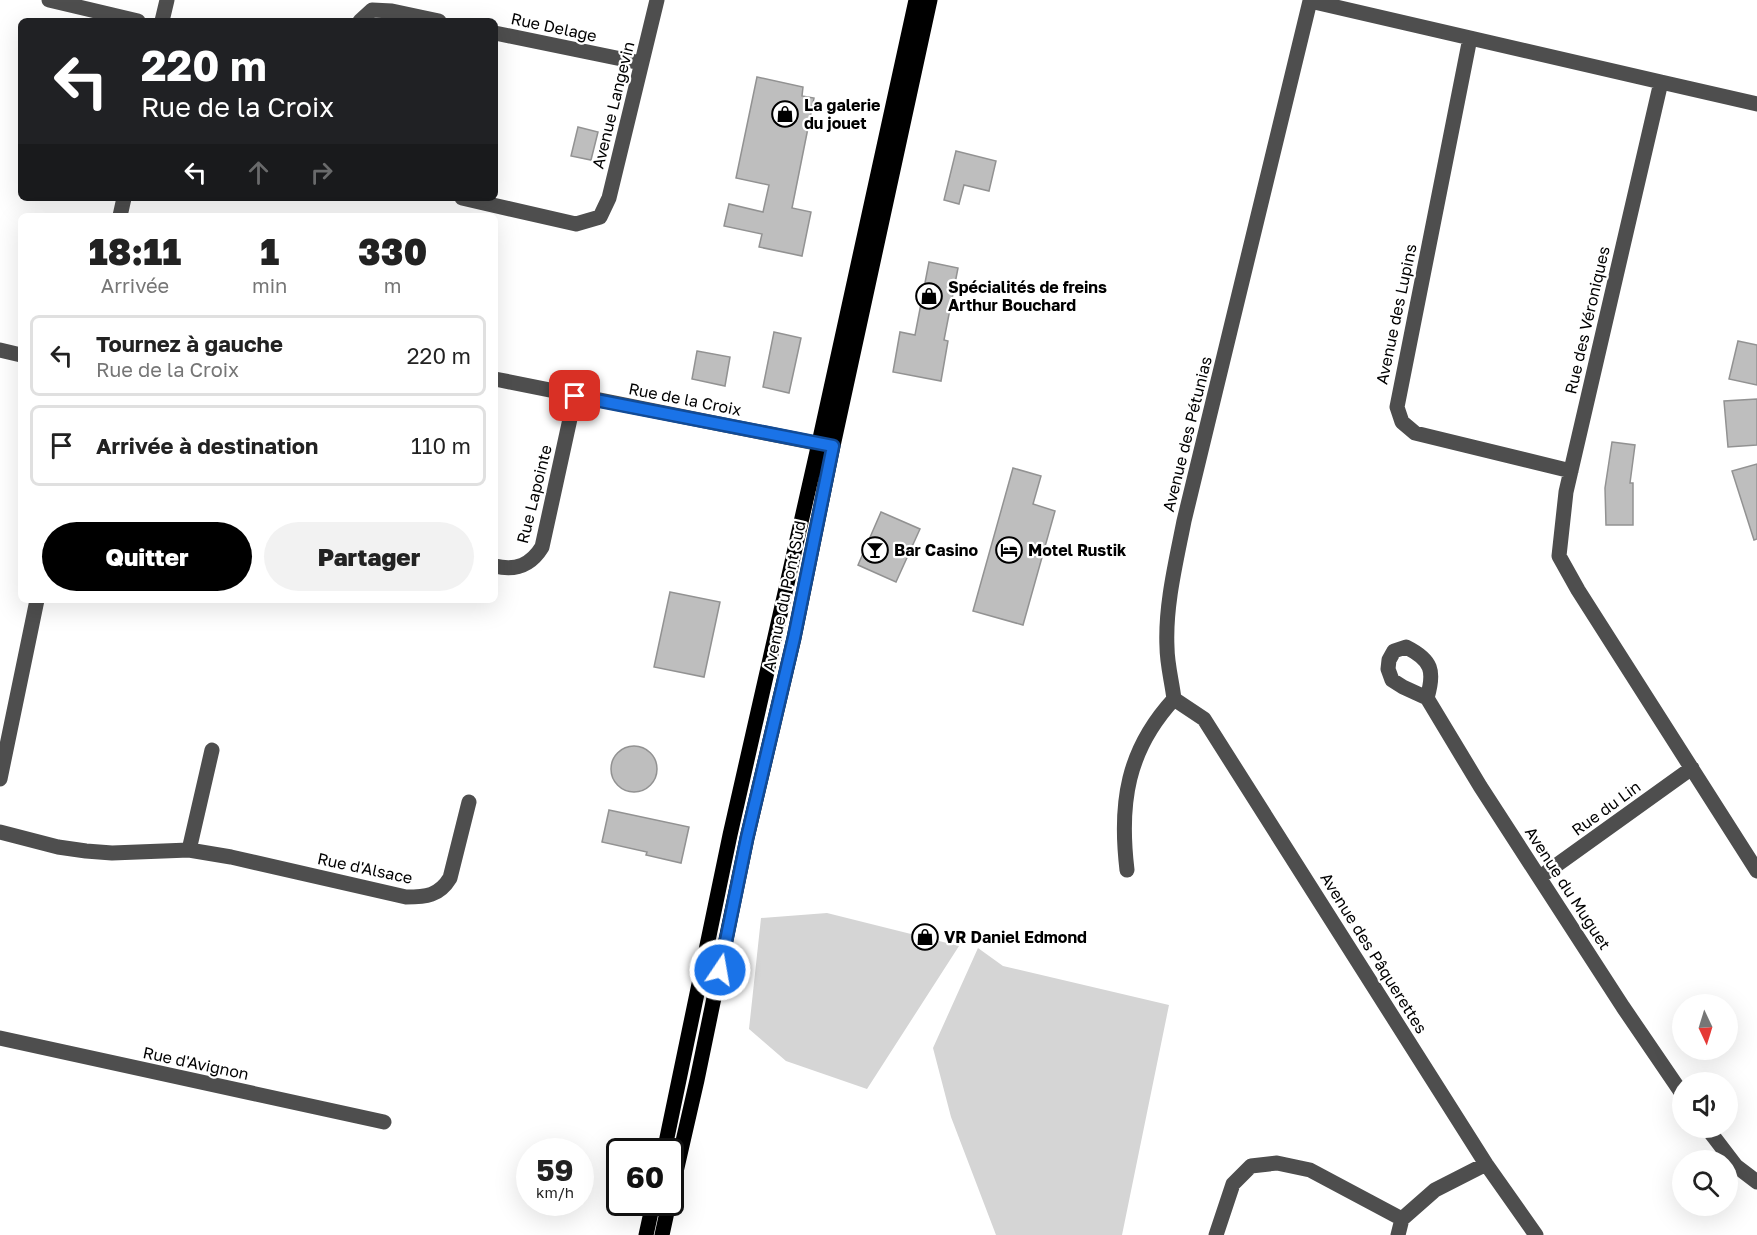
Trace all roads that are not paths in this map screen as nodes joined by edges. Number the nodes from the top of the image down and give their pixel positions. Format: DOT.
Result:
graph roads {
  1 [pos="49,0"];
  2 [pos="166,0"];
  3 [pos="657,0"];
  4 [pos="916,0"];
  5 [pos="930,0"];
  6 [pos="1310,1"];
  7 [pos="125,18"];
  8 [pos="163,18"];
  9 [pos="363,18"];
  10 [pos="425,18"];
  11 [pos="498,34"];
  12 [pos="1470,38"];
  13 [pos="641,63"];
  14 [pos="1661,82"];
  15 [pos="1757,104"];
  16 [pos="475,201"];
  17 [pos="0,350"];
  18 [pos="18,354"];
  19 [pos="498,380"];
  20 [pos="575,396"];
  21 [pos="826,445"];
  22 [pos="1571,471"];
  23 [pos="498,566"];
  24 [pos="37,603"];
  25 [pos="1427,698"];
  26 [pos="1174,699"];
  27 [pos="212,750"];
  28 [pos="1692,768"];
  29 [pos="0,778"];
  30 [pos="469,802"];
  31 [pos="0,832"];
  32 [pos="189,850"];
  33 [pos="1127,870"];
  34 [pos="1757,871"];
  35 [pos="1540,878"];
  36 [pos="0,1038"];
  37 [pos="1672,1079"];
  38 [pos="384,1122"];
  39 [pos="667,1138"];
  40 [pos="684,1138"];
  41 [pos="1715,1138"];
  42 [pos="1486,1164"];
  43 [pos="1757,1182"];
  44 [pos="650,1216"];
  45 [pos="666,1216"];
  46 [pos="1402,1219"];
  47 [pos="646,1235"];
  48 [pos="662,1235"];
  49 [pos="1216,1235"];
  50 [pos="1398,1235"];
  51 [pos="1536,1235"];
  1 -- 7 [label="street"];
  2 -- 8 [label="street"];
  3 -- 13 [label="street, Avenue Langevin"];
  4 -- 21 [label="main road, Avenue du Pont Sud"];
  5 -- 21 [label="main road, Avenue du Pont Sud"];
  6 -- 12 [label="street"];
  6 -- 26 [label="street, Avenue des Pétunias"];
  9 -- 10 [label="street"];
  11 -- 13 [label="street, Rue Delage"];
  12 -- 14 [label="street"];
  12 -- 22 [label="street, Avenue des Lupins"];
  13 -- 16 [label="street, Avenue Langevin"];
  14 -- 15 [label="street"];
  14 -- 22 [label="street, Rue des Véroniques"];
  17 -- 18 [label="street"];
  19 -- 20 [label="street, Rue de la Croix"];
  20 -- 21 [label="street, Rue de la Croix"];
  20 -- 23 [label="street, Rue Lapointe"];
  21 -- 39 [label="main road, Avenue du Pont Sud"];
  21 -- 40 [label="main road, Avenue du Pont Sud"];
  22 -- 28 [label="street, Rue des Véroniques"];
  24 -- 29 [label="street"];
  25 -- 35 [label="street, Avenue du Muguet"];
  26 -- 33 [label="street"];
  26 -- 42 [label="street, Avenue des Pâquerettes"];
  27 -- 32 [label="street"];
  28 -- 34 [label="street, Rue des Véroniques"];
  28 -- 35 [label="street, Rue du Lin"];
  30 -- 32 [label="street, Rue d'Alsace"];
  31 -- 32 [label="street, Rue d'Alsace"];
  35 -- 37 [label="street, Avenue du Muguet"];
  36 -- 38 [label="street, Rue d'Avignon"];
  41 -- 43 [label="street"];
  42 -- 46 [label="street"];
  42 -- 51 [label="street, Avenue des Pâquerettes"];
  44 -- 47 [label="main road"];
  45 -- 48 [label="main road"];
  46 -- 49 [label="street"];
  46 -- 50 [label="street"];
}
